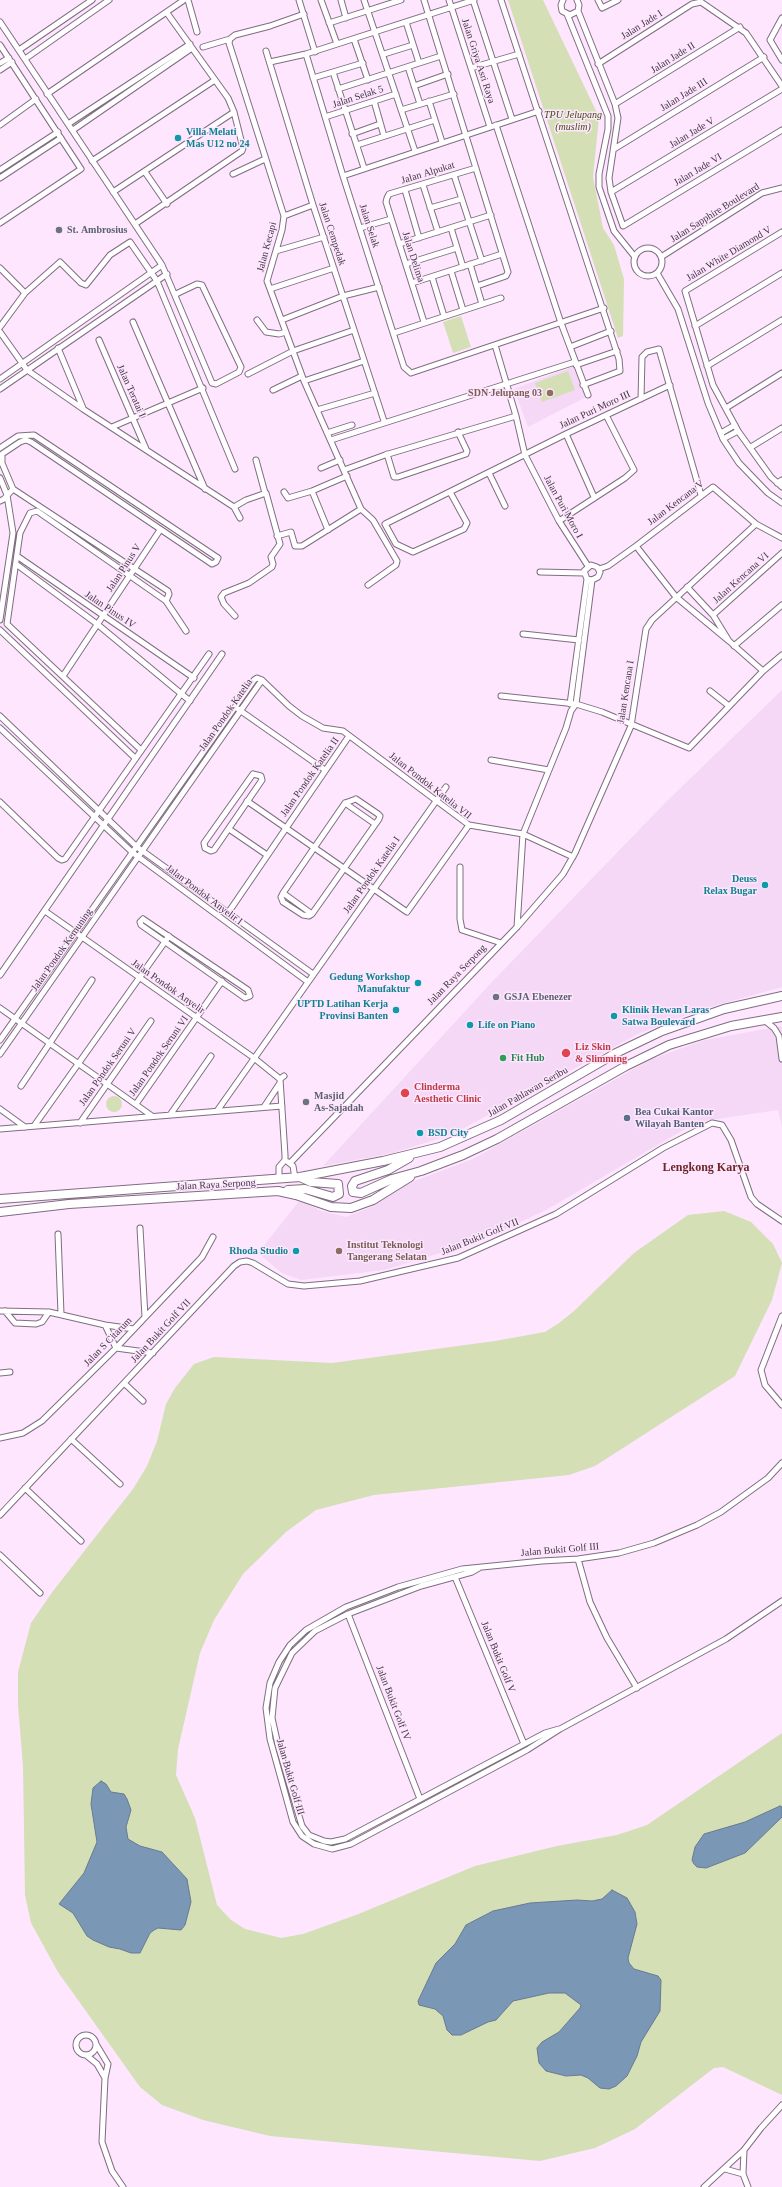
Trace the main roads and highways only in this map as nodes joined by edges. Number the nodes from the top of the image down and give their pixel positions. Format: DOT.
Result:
graph roads {
  1 [pos="782,996"];
  2 [pos="782,1016"];
  3 [pos="417,1153"];
  4 [pos="421,1171"];
  5 [pos="298,1178"];
  6 [pos="278,1191"];
  7 [pos="0,1199"];
  8 [pos="0,1212"];
  1 -- 3 [label="main road, Jalan Pahlawan Seribu"];
  2 -- 4 [label="main road"];
  3 -- 4 [label="main road"];
  3 -- 5 [label="main road, Jalan Raya Serpong"];
  4 -- 6 [label="main road, Jalan Raya Serpong"];
  5 -- 6 [label="main road"];
  5 -- 7 [label="main road, Jalan Raya Serpong"];
  6 -- 8 [label="main road, Jalan Raya Serpong"];
}
